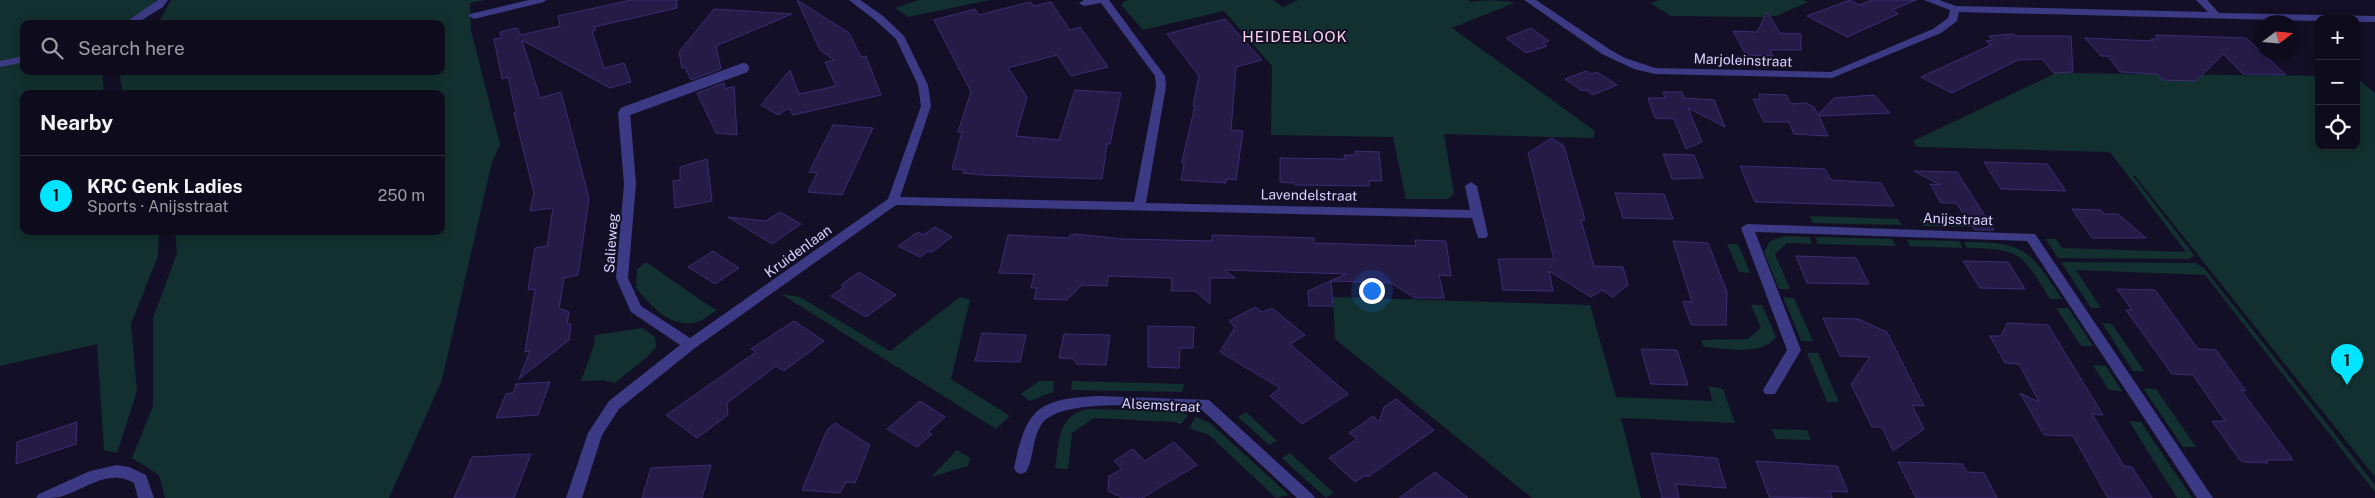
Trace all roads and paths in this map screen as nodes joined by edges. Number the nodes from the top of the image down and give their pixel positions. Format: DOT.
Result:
graph roads {
  1 [pos="541,0"];
  2 [pos="854,0"];
  3 [pos="1099,0"];
  4 [pos="1104,0"];
  5 [pos="1528,0"];
  6 [pos="1929,0"];
  7 [pos="2201,0"];
  8 [pos="161,3"];
  9 [pos="1084,4"];
  10 [pos="1955,9"];
  11 [pos="474,16"];
  12 [pos="2217,16"];
  13 [pos="2315,18"];
  14 [pos="2360,19"];
  15 [pos="2375,19"];
  16 [pos="134,20"];
  17 [pos="20,60"];
  18 [pos="0,64"];
  19 [pos="744,68"];
  20 [pos="624,112"];
  21 [pos="1471,186"];
  22 [pos="894,201"];
  23 [pos="1139,206"];
  24 [pos="1478,214"];
  25 [pos="1482,235"];
  26 [pos="690,345"];
  27 [pos="1770,390"];
  28 [pos="1021,468"];
  29 [pos="44,498"];
  30 [pos="146,498"];
  31 [pos="574,498"];
  32 [pos="1307,498"];
  33 [pos="2205,498"];
  1 -- 11 [label="street"];
  2 -- 22 [label="street"];
  3 -- 9 [label="street"];
  4 -- 23 [label="street"];
  5 -- 10 [label="street, Marjoleinstraat"];
  6 -- 10 [label="street"];
  7 -- 12 [label="street"];
  8 -- 16 [label="street"];
  10 -- 12 [label="street"];
  12 -- 13 [label="street"];
  14 -- 15 [label="street"];
  17 -- 18 [label="street"];
  19 -- 20 [label="lane"];
  20 -- 26 [label="street, Salieweg"];
  21 -- 24 [label="street"];
  22 -- 23 [label="street, Lavendelstraat"];
  22 -- 26 [label="street, Kruidenlaan"];
  23 -- 24 [label="street, Lavendelstraat"];
  24 -- 25 [label="street"];
  26 -- 31 [label="street, Kruidenlaan"];
  27 -- 33 [label="street, Anijsstraat"];
  28 -- 32 [label="street, Alsemstraat"];
  29 -- 30 [label="street"];
}
